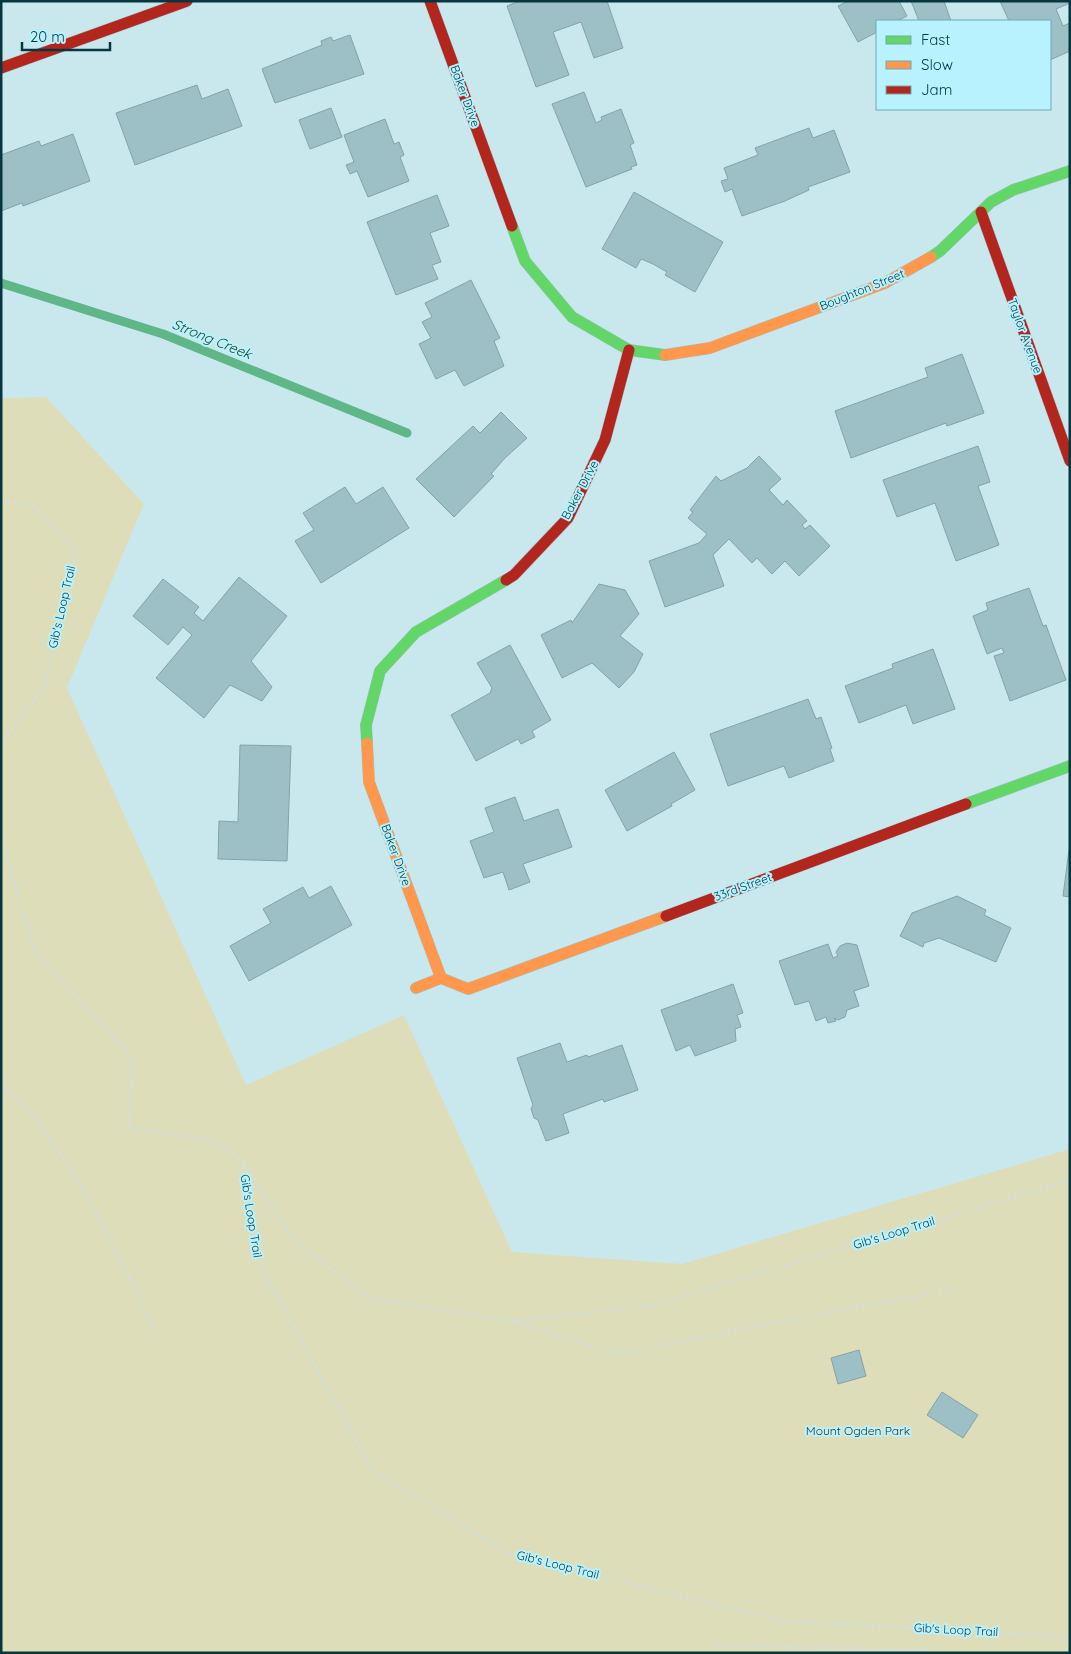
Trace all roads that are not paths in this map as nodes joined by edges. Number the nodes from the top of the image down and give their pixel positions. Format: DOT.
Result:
graph roads {
  1 [pos="187,1"];
  2 [pos="430,1"];
  3 [pos="1,68"];
  4 [pos="1070,171"];
  5 [pos="981,212"];
  6 [pos="629,350"];
  7 [pos="1070,461"];
  8 [pos="1070,766"];
  9 [pos="441,978"];
  10 [pos="416,988"];
  1 -- 3 [label="street"];
  2 -- 6 [label="street, Baker Drive"];
  4 -- 5 [label="street, Boughton Street"];
  5 -- 6 [label="street, Boughton Street"];
  5 -- 7 [label="street, Taylor Avenue"];
  6 -- 9 [label="street, Baker Drive"];
  8 -- 9 [label="street, 33rd Street"];
  9 -- 10 [label="street"];
}
